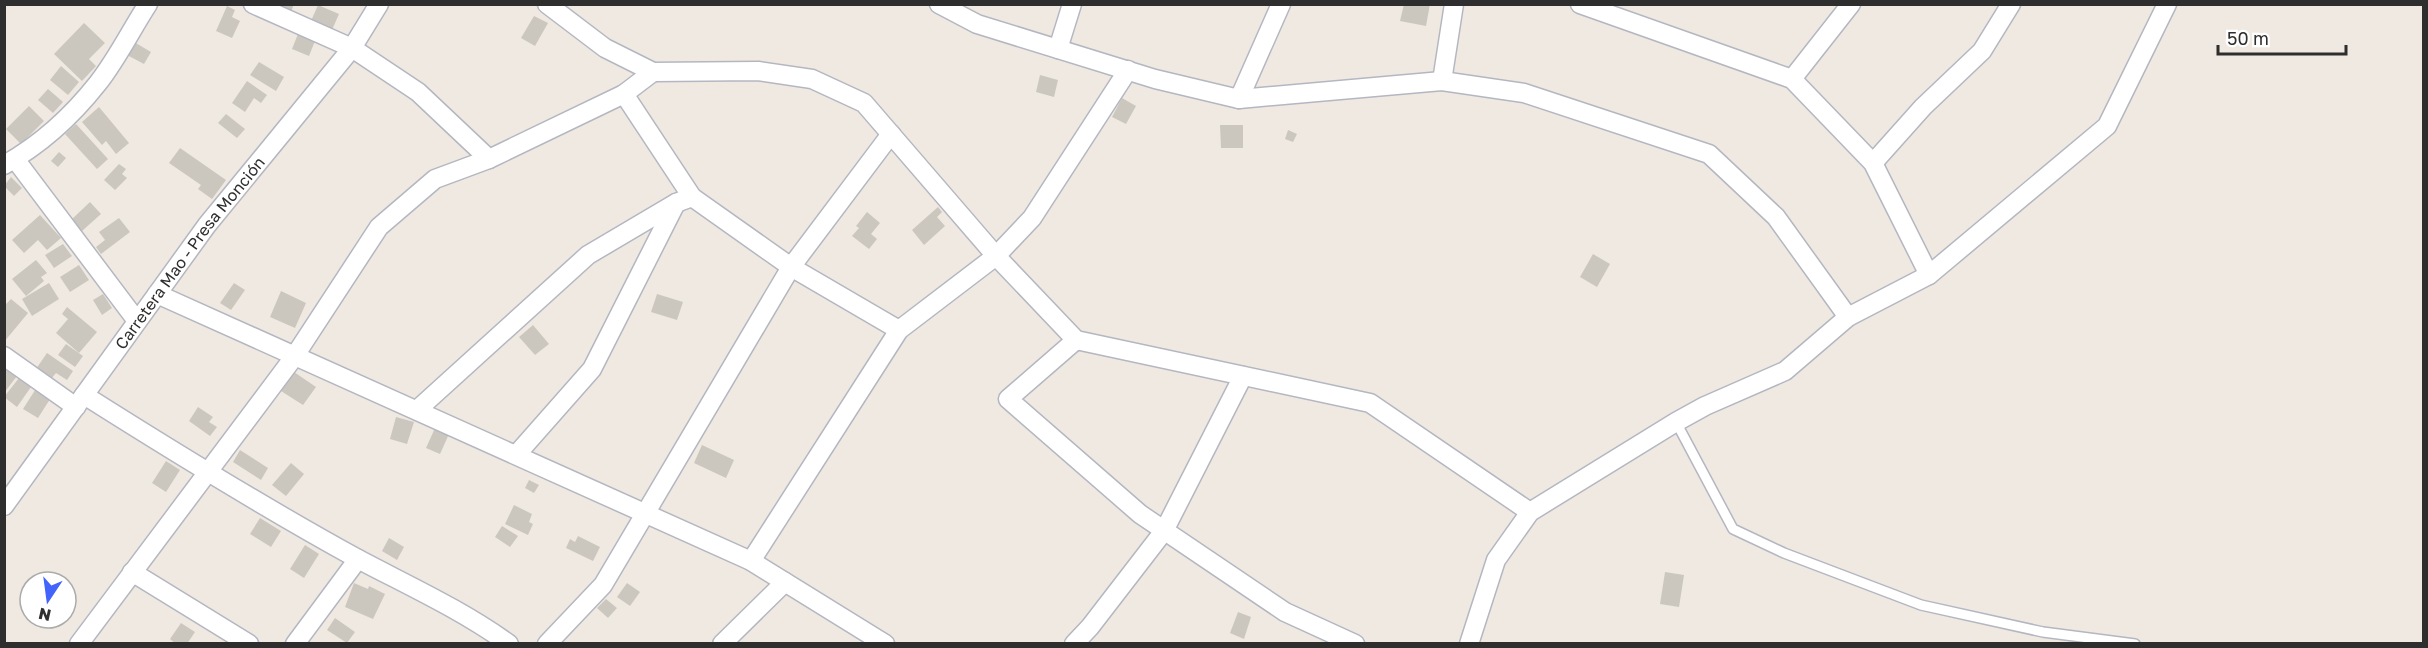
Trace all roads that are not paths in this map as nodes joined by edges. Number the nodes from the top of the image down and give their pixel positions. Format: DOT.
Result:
graph roads {
  1 [pos="148,4"];
  2 [pos="253,4"];
  3 [pos="379,4"];
  4 [pos="547,4"];
  5 [pos="939,4"];
  6 [pos="1072,4"];
  7 [pos="1281,4"];
  8 [pos="1454,4"];
  9 [pos="1851,4"];
  10 [pos="2011,4"];
  11 [pos="2167,4"];
  12 [pos="1580,5"];
  13 [pos="352,48"];
  14 [pos="1058,49"];
  15 [pos="1128,70"];
  16 [pos="653,72"];
  17 [pos="1792,79"];
  18 [pos="1442,81"];
  19 [pos="624,93"];
  20 [pos="1239,99"];
  21 [pos="891,134"];
  22 [pos="489,159"];
  23 [pos="10,162"];
  24 [pos="1873,163"];
  25 [pos="684,200"];
  26 [pos="996,256"];
  27 [pos="791,267"];
  28 [pos="1929,275"];
  29 [pos="157,294"];
  30 [pos="1848,317"];
  31 [pos="137,321"];
  32 [pos="899,330"];
  33 [pos="1076,340"];
  34 [pos="4,356"];
  35 [pos="294,357"];
  36 [pos="1243,376"];
  37 [pos="80,401"];
  38 [pos="417,410"];
  39 [pos="1676,422"];
  40 [pos="517,454"];
  41 [pos="208,474"];
  42 [pos="4,506"];
  43 [pos="1530,512"];
  44 [pos="646,513"];
  45 [pos="1164,531"];
  46 [pos="358,559"];
  47 [pos="751,561"];
  48 [pos="132,572"];
  49 [pos="785,582"];
  50 [pos="1344,641"];
  51 [pos="79,644"];
  52 [pos="249,644"];
  53 [pos="296,644"];
  54 [pos="509,644"];
  55 [pos="547,644"];
  56 [pos="722,644"];
  57 [pos="885,644"];
  58 [pos="1074,644"];
  59 [pos="1469,644"];
  60 [pos="2135,644"];
  1 -- 23 [label="street"];
  2 -- 13 [label="street"];
  3 -- 13 [label="street, Carretera Mao - Presa Monción"];
  4 -- 16 [label="street"];
  5 -- 14 [label="street"];
  6 -- 14 [label="street"];
  7 -- 20 [label="street"];
  8 -- 18 [label="street"];
  9 -- 17 [label="street"];
  10 -- 24 [label="street"];
  11 -- 28 [label="street"];
  12 -- 17 [label="street"];
  13 -- 22 [label="street"];
  13 -- 29 [label="street, Carretera Mao - Presa Monción"];
  14 -- 15 [label="street"];
  15 -- 20 [label="street"];
  15 -- 26 [label="street"];
  16 -- 19 [label="street"];
  16 -- 21 [label="street"];
  17 -- 24 [label="street"];
  18 -- 20 [label="street"];
  18 -- 30 [label="street"];
  19 -- 22 [label="street"];
  19 -- 25 [label="street"];
  21 -- 26 [label="street"];
  21 -- 27 [label="street"];
  22 -- 35 [label="street"];
  23 -- 31 [label="street"];
  24 -- 28 [label="street"];
  25 -- 27 [label="street"];
  25 -- 38 [label="street"];
  25 -- 40 [label="street"];
  26 -- 32 [label="street"];
  26 -- 33 [label="street"];
  27 -- 32 [label="street"];
  27 -- 44 [label="street"];
  28 -- 30 [label="street"];
  29 -- 31 [label="street, Carretera Mao - Presa Monción"];
  29 -- 35 [label="street"];
  30 -- 39 [label="street"];
  31 -- 37 [label="street, Carretera Mao - Presa Monción"];
  32 -- 47 [label="street"];
  33 -- 36 [label="street"];
  33 -- 45 [label="street"];
  34 -- 37 [label="street"];
  35 -- 38 [label="street"];
  35 -- 41 [label="street"];
  36 -- 43 [label="street"];
  36 -- 45 [label="street"];
  37 -- 41 [label="street"];
  37 -- 42 [label="street, Carretera Mao - Presa Monción"];
  38 -- 40 [label="street"];
  39 -- 43 [label="street"];
  39 -- 60 [label="lane"];
  40 -- 44 [label="street"];
  41 -- 46 [label="street"];
  41 -- 48 [label="street"];
  43 -- 59 [label="street"];
  44 -- 47 [label="street"];
  44 -- 55 [label="street"];
  45 -- 50 [label="street"];
  45 -- 58 [label="street"];
  46 -- 53 [label="street"];
  46 -- 54 [label="street"];
  47 -- 49 [label="street"];
  48 -- 51 [label="street"];
  48 -- 52 [label="street"];
  49 -- 56 [label="street"];
  49 -- 57 [label="street"];
}
